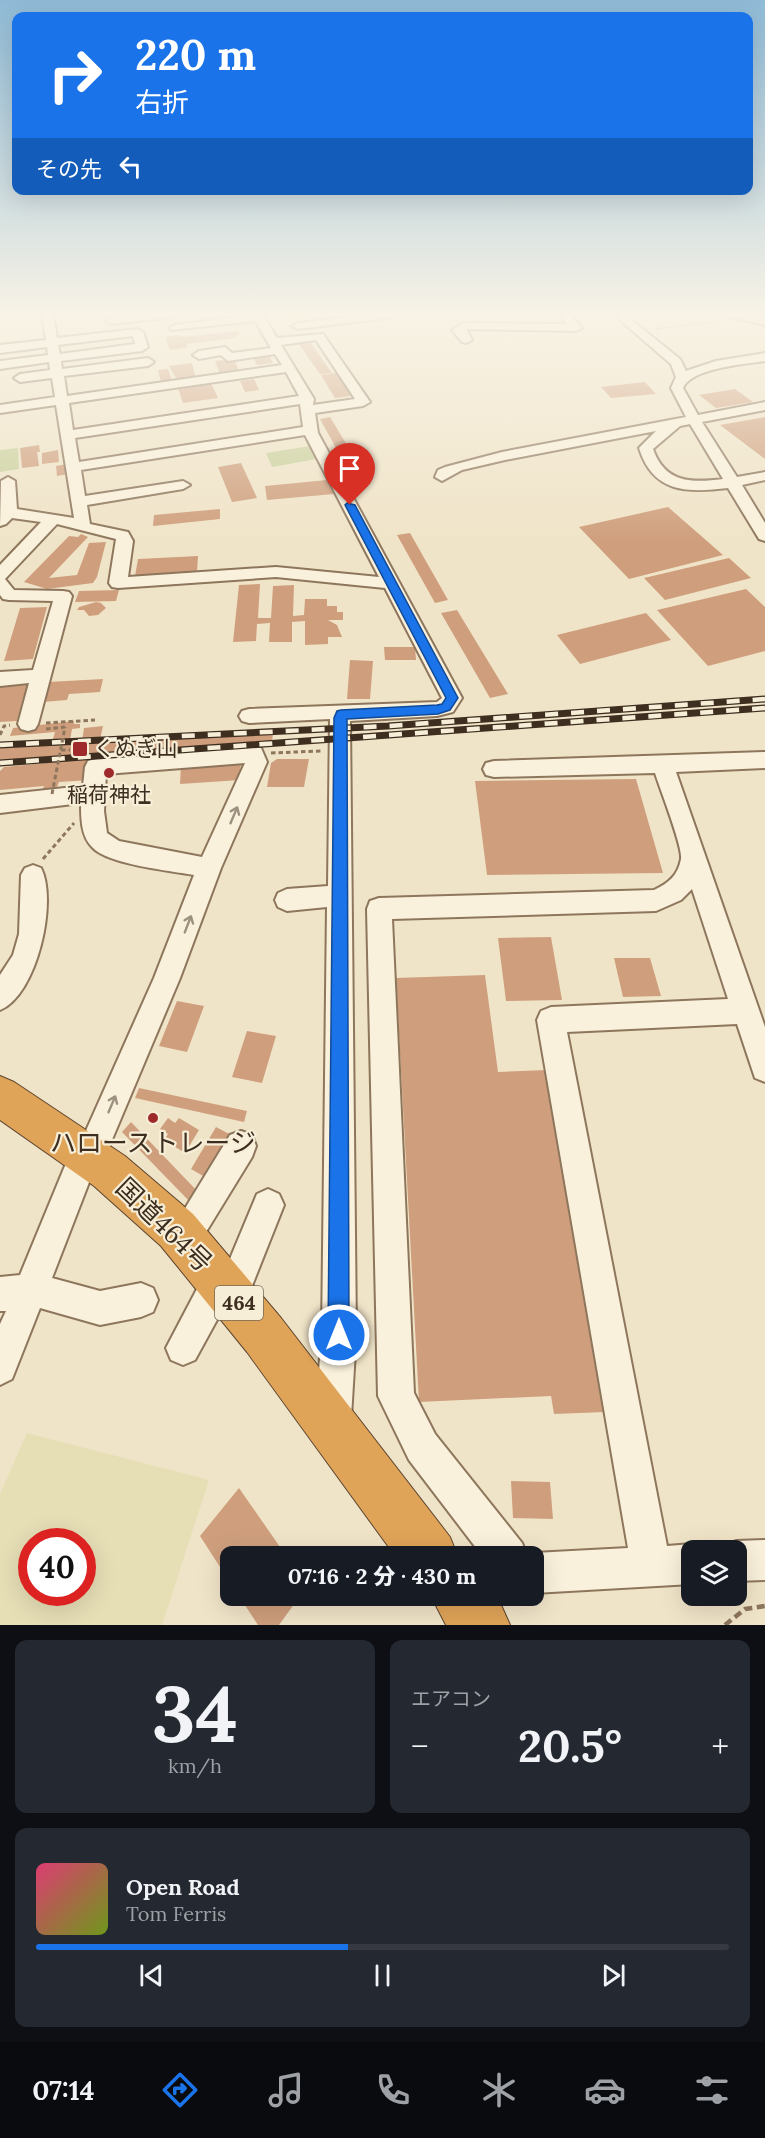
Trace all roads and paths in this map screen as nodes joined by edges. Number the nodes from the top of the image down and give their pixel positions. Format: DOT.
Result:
graph roads {
  1 [pos="60,390"];
  2 [pos="109,390"];
  3 [pos="148,390"];
  4 [pos="172,390"];
  5 [pos="301,390"];
  6 [pos="355,390"];
  7 [pos="678,390"];
  8 [pos="62,400"];
  9 [pos="308,405"];
  10 [pos="765,406"];
  11 [pos="0,409"];
  12 [pos="687,421"];
  13 [pos="239,425"];
  14 [pos="310,430"];
  15 [pos="68,435"];
  16 [pos="174,458"];
  17 [pos="73,466"];
  18 [pos="765,476"];
  19 [pos="442,477"];
  20 [pos="8,481"];
  21 [pos="733,483"];
  22 [pos="79,502"];
  23 [pos="3,515"];
  24 [pos="53,519"];
  25 [pos="83,527"];
  26 [pos="765,536"];
  27 [pos="2,572"];
  28 [pos="391,583"];
  29 [pos="41,676"];
  30 [pos="0,679"];
  31 [pos="249,716"];
  32 [pos="28,724"];
  33 [pos="65,727"];
  34 [pos="341,735"];
  35 [pos="61,750"];
  36 [pos="70,750"];
  37 [pos="259,753"];
  38 [pos="765,760"];
  39 [pos="663,765"];
  40 [pos="494,769"];
  41 [pos="52,794"];
  42 [pos="93,797"];
  43 [pos="0,804"];
  44 [pos="694,855"];
  45 [pos="209,868"];
  46 [pos="33,875"];
  47 [pos="340,896"];
  48 [pos="286,900"];
  49 [pos="0,997"];
  50 [pos="745,1011"];
  51 [pos="765,1068"];
  52 [pos="0,1096"];
  53 [pos="241,1146"];
  54 [pos="88,1156"];
  55 [pos="268,1205"];
  56 [pos="184,1239"];
  57 [pos="226,1287"];
  58 [pos="16,1291"];
  59 [pos="141,1300"];
  60 [pos="183,1348"];
  61 [pos="0,1367"];
  62 [pos="333,1425"];
  63 [pos="422,1546"];
  64 [pos="499,1546"];
  65 [pos="765,1560"];
  66 [pos="747,1561"];
  67 [pos="681,1565"];
  68 [pos="651,1567"];
  69 [pos="544,1572"];
  70 [pos="467,1606"];
  71 [pos="765,1606"];
  72 [pos="481,1625"];
  73 [pos="725,1625"];
  1 -- 8 [label="street"];
  2 -- 8 [label="street"];
  3 -- 4 [label="street"];
  5 -- 9 [label="street"];
  6 -- 9 [label="street"];
  7 -- 12 [label="street"];
  8 -- 11 [label="street"];
  8 -- 15 [label="street"];
  9 -- 13 [label="street"];
  9 -- 14 [label="street"];
  10 -- 12 [label="street"];
  12 -- 19 [label="street"];
  12 -- 21 [label="street"];
  12 -- 21 [label="street"];
  13 -- 14 [label="street"];
  13 -- 16 [label="street"];
  13 -- 16 [label="street"];
  14 -- 28 [label="street"];
  15 -- 16 [label="street"];
  15 -- 17 [label="street"];
  16 -- 17 [label="street"];
  16 -- 22 [label="street"];
  17 -- 22 [label="street"];
  18 -- 21 [label="street"];
  20 -- 23 [label="street"];
  21 -- 26 [label="street"];
  22 -- 25 [label="street"];
  23 -- 24 [label="street"];
  24 -- 25 [label="street"];
  24 -- 27 [label="street"];
  25 -- 28 [label="street"];
  27 -- 29 [label="street"];
  28 -- 34 [label="street"];
  29 -- 30 [label="street"];
  29 -- 32 [label="street"];
  31 -- 34 [label="street"];
  33 -- 35 [label="path, bridge"];
  34 -- 37 [label="path"];
  34 -- 47 [label="street"];
  35 -- 36 [label="path"];
  35 -- 41 [label="path, bridge"];
  37 -- 42 [label="street"];
  45 -- 37 [label="street, one-way"];
  38 -- 39 [label="street"];
  39 -- 40 [label="street"];
  39 -- 44 [label="street"];
  42 -- 43 [label="street"];
  42 -- 45 [label="street"];
  42 -- 46 [label="path"];
  44 -- 50 [label="street"];
  44 -- 64 [label="street"];
  54 -- 45 [label="street, one-way"];
  46 -- 49 [label="street"];
  47 -- 48 [label="street"];
  47 -- 62 [label="street"];
  50 -- 51 [label="street"];
  50 -- 68 [label="street"];
  52 -- 54 [label="highway, 国道464号 / 464"];
  53 -- 56 [label="street"];
  54 -- 56 [label="highway, 国道464号 / 464"];
  54 -- 58 [label="street"];
  55 -- 57 [label="street"];
  56 -- 57 [label="highway, 国道464号 / 464"];
  57 -- 60 [label="street"];
  57 -- 62 [label="highway, 国道464号 / 464"];
  58 -- 59 [label="street"];
  58 -- 61 [label="street"];
  62 -- 63 [label="highway, 国道464号 / 464"];
  65 -- 66 [label="street"];
  67 -- 68 [label="street"];
  68 -- 69 [label="street"];
  70 -- 72 [label="highway"];
  71 -- 73 [label="path"];
}
